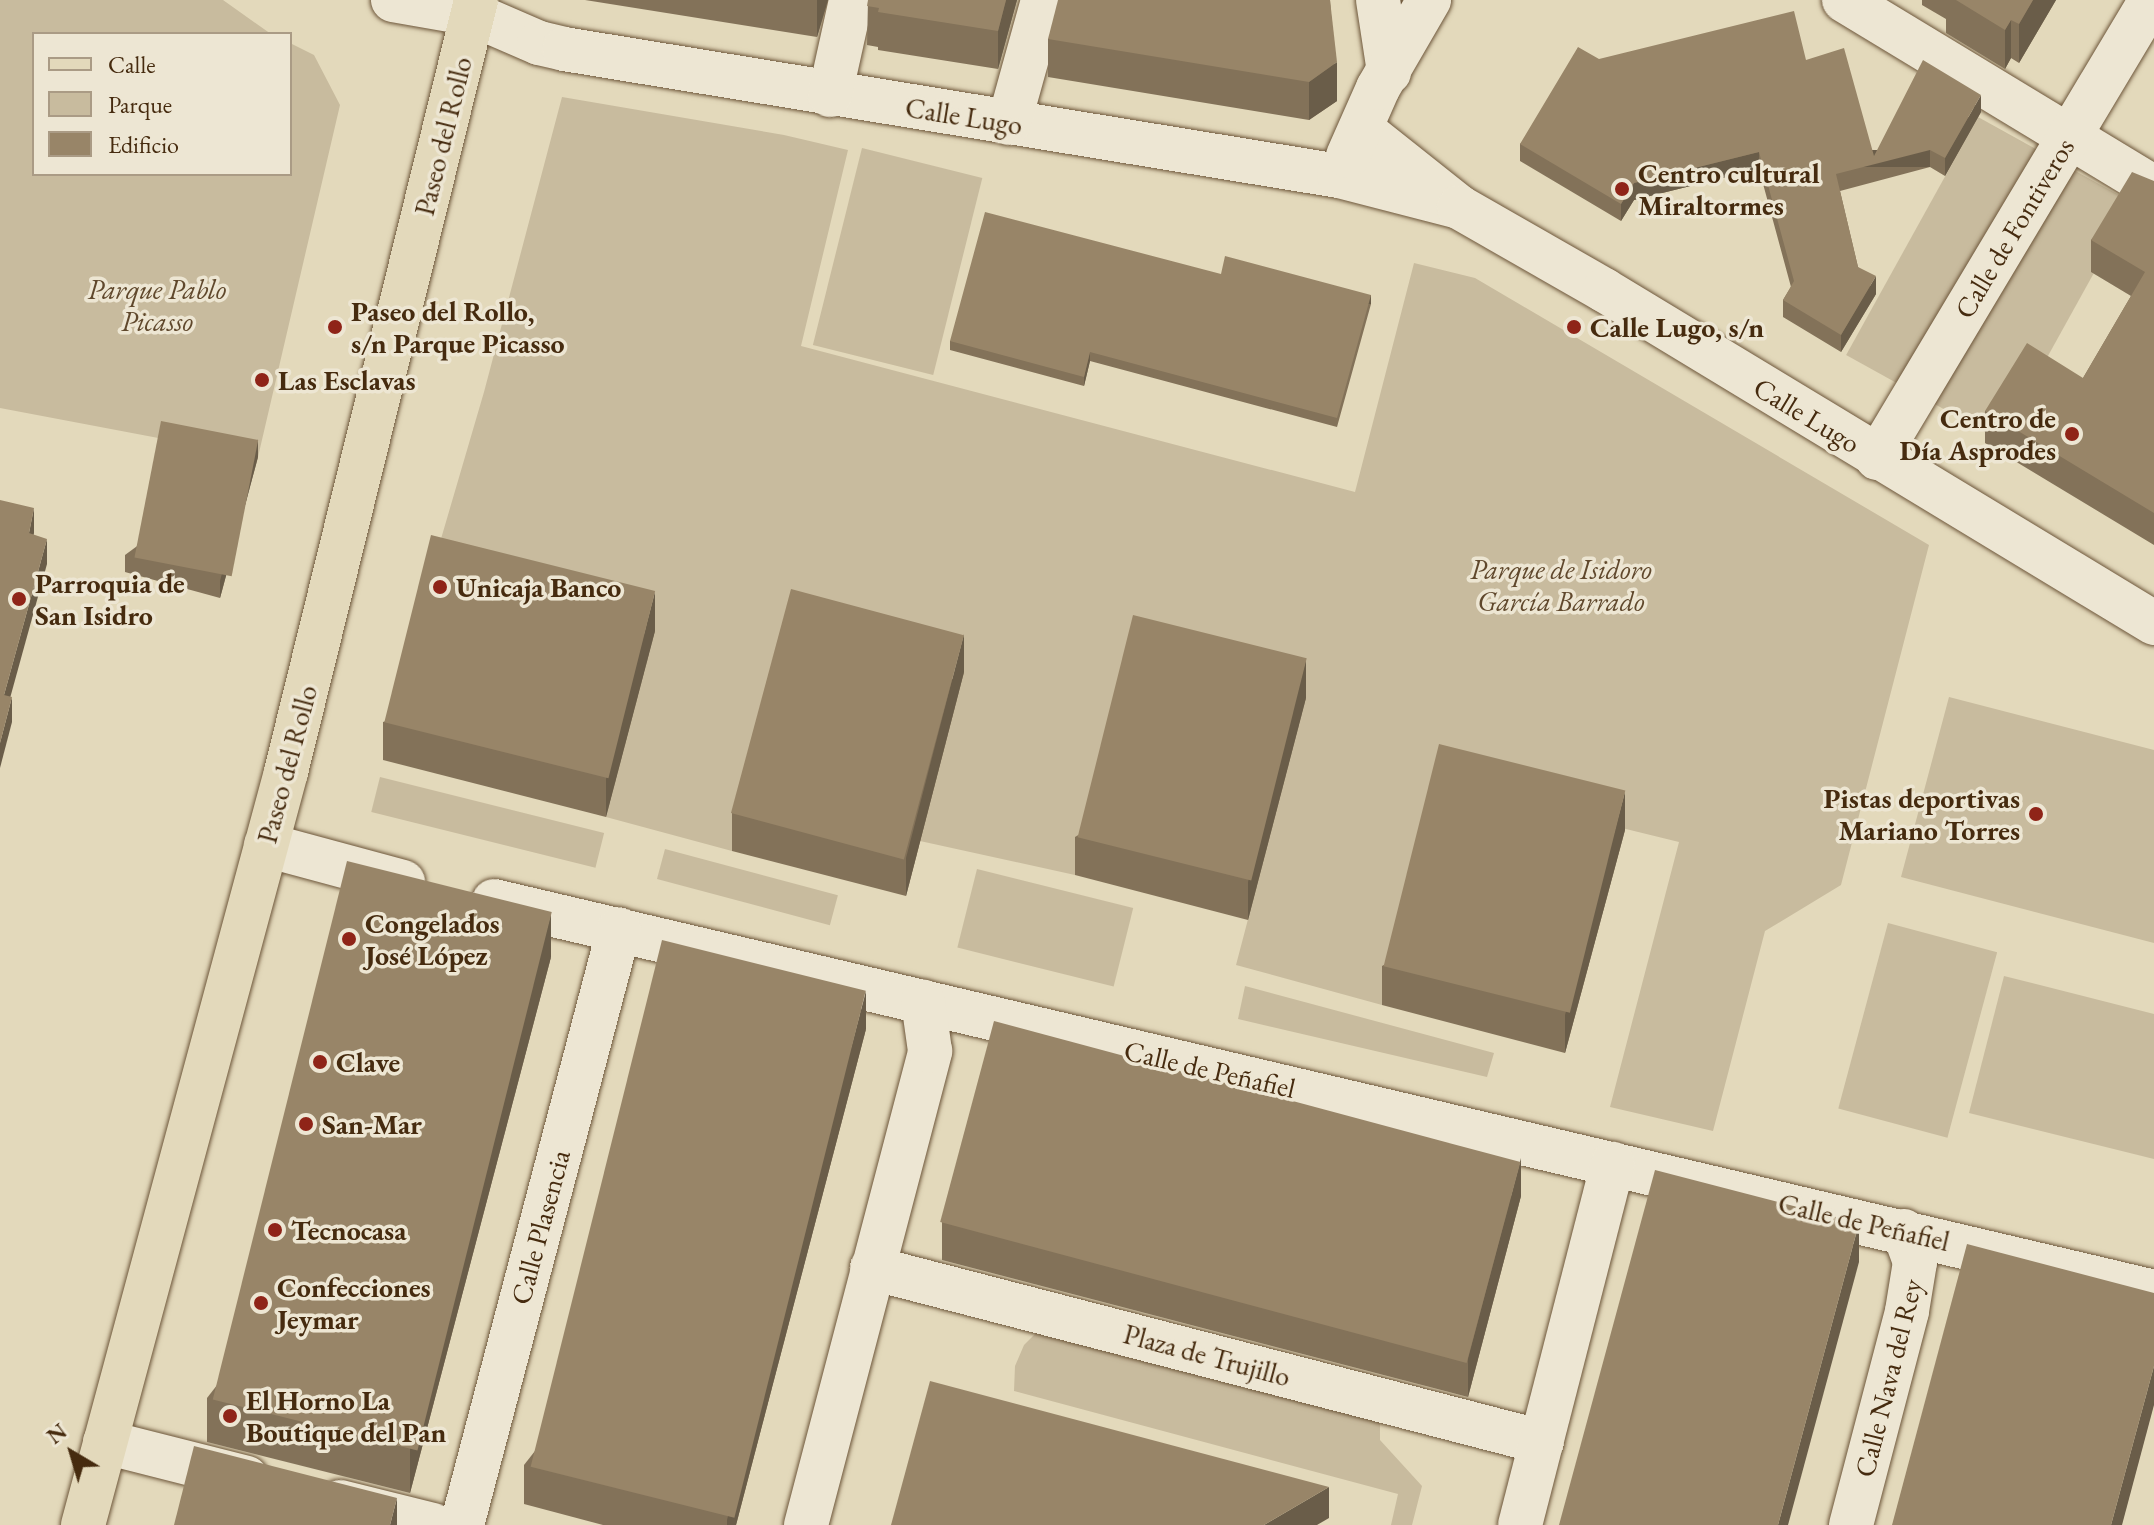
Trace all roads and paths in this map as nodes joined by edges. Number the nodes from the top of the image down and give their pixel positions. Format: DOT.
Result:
graph roads {
  1 [pos="393,0"];
  2 [pos="851,0"];
  3 [pos="1043,0"];
  4 [pos="1378,0"];
  5 [pos="1429,0"];
  6 [pos="1844,0"];
  7 [pos="2151,0"];
  8 [pos="474,7"];
  9 [pos="1389,72"];
  10 [pos="830,95"];
  11 [pos="2077,122"];
  12 [pos="1009,123"];
  13 [pos="1361,129"];
  14 [pos="1339,176"];
  15 [pos="2154,188"];
  16 [pos="1459,207"];
  17 [pos="1877,458"];
  18 [pos="2154,623"];
  19 [pos="266,845"];
  20 [pos="619,929"];
  21 [pos="923,1001"];
  22 [pos="1613,1164"];
  23 [pos="1904,1231"];
  24 [pos="872,1268"];
  25 [pos="2154,1292"];
  26 [pos="105,1442"];
  27 [pos="1542,1442"];
  28 [pos="83,1525"];
  29 [pos="433,1525"];
  30 [pos="462,1525"];
  31 [pos="806,1525"];
  32 [pos="1520,1525"];
  33 [pos="1851,1525"];
  1 -- 8 [label="street, Calle Lugo"];
  2 -- 10 [label="street"];
  3 -- 12 [label="street"];
  4 -- 9 [label="street"];
  5 -- 9 [label="street"];
  6 -- 11 [label="street"];
  7 -- 11 [label="street, Calle de Fontiveros"];
  8 -- 10 [label="street, Calle Lugo"];
  8 -- 19 [label="main road, Paseo del Rollo"];
  9 -- 13 [label="street"];
  10 -- 12 [label="street, Calle Lugo"];
  11 -- 15 [label="street"];
  11 -- 17 [label="street, Calle de Fontiveros"];
  12 -- 14 [label="street, Calle Lugo"];
  13 -- 14 [label="street"];
  13 -- 16 [label="street, Calle Lugo"];
  14 -- 16 [label="street, Calle Lugo"];
  16 -- 17 [label="street, Calle Lugo"];
  17 -- 18 [label="street, Calle Lugo"];
  19 -- 20 [label="street, Calle de Peñafiel"];
  19 -- 26 [label="main road, Paseo del Rollo"];
  20 -- 21 [label="street, Calle de Peñafiel"];
  20 -- 30 [label="street, Calle Plasencia"];
  21 -- 22 [label="street, Calle de Peñafiel"];
  21 -- 24 [label="street"];
  22 -- 23 [label="street, Calle de Peñafiel"];
  22 -- 27 [label="street"];
  23 -- 25 [label="street, Calle de Peñafiel"];
  23 -- 33 [label="street, Calle Nava del Rey"];
  24 -- 27 [label="street, Plaza de Trujillo"];
  24 -- 31 [label="street"];
  26 -- 28 [label="main road, Paseo del Rollo"];
  26 -- 29 [label="street"];
  27 -- 32 [label="street"];
}
